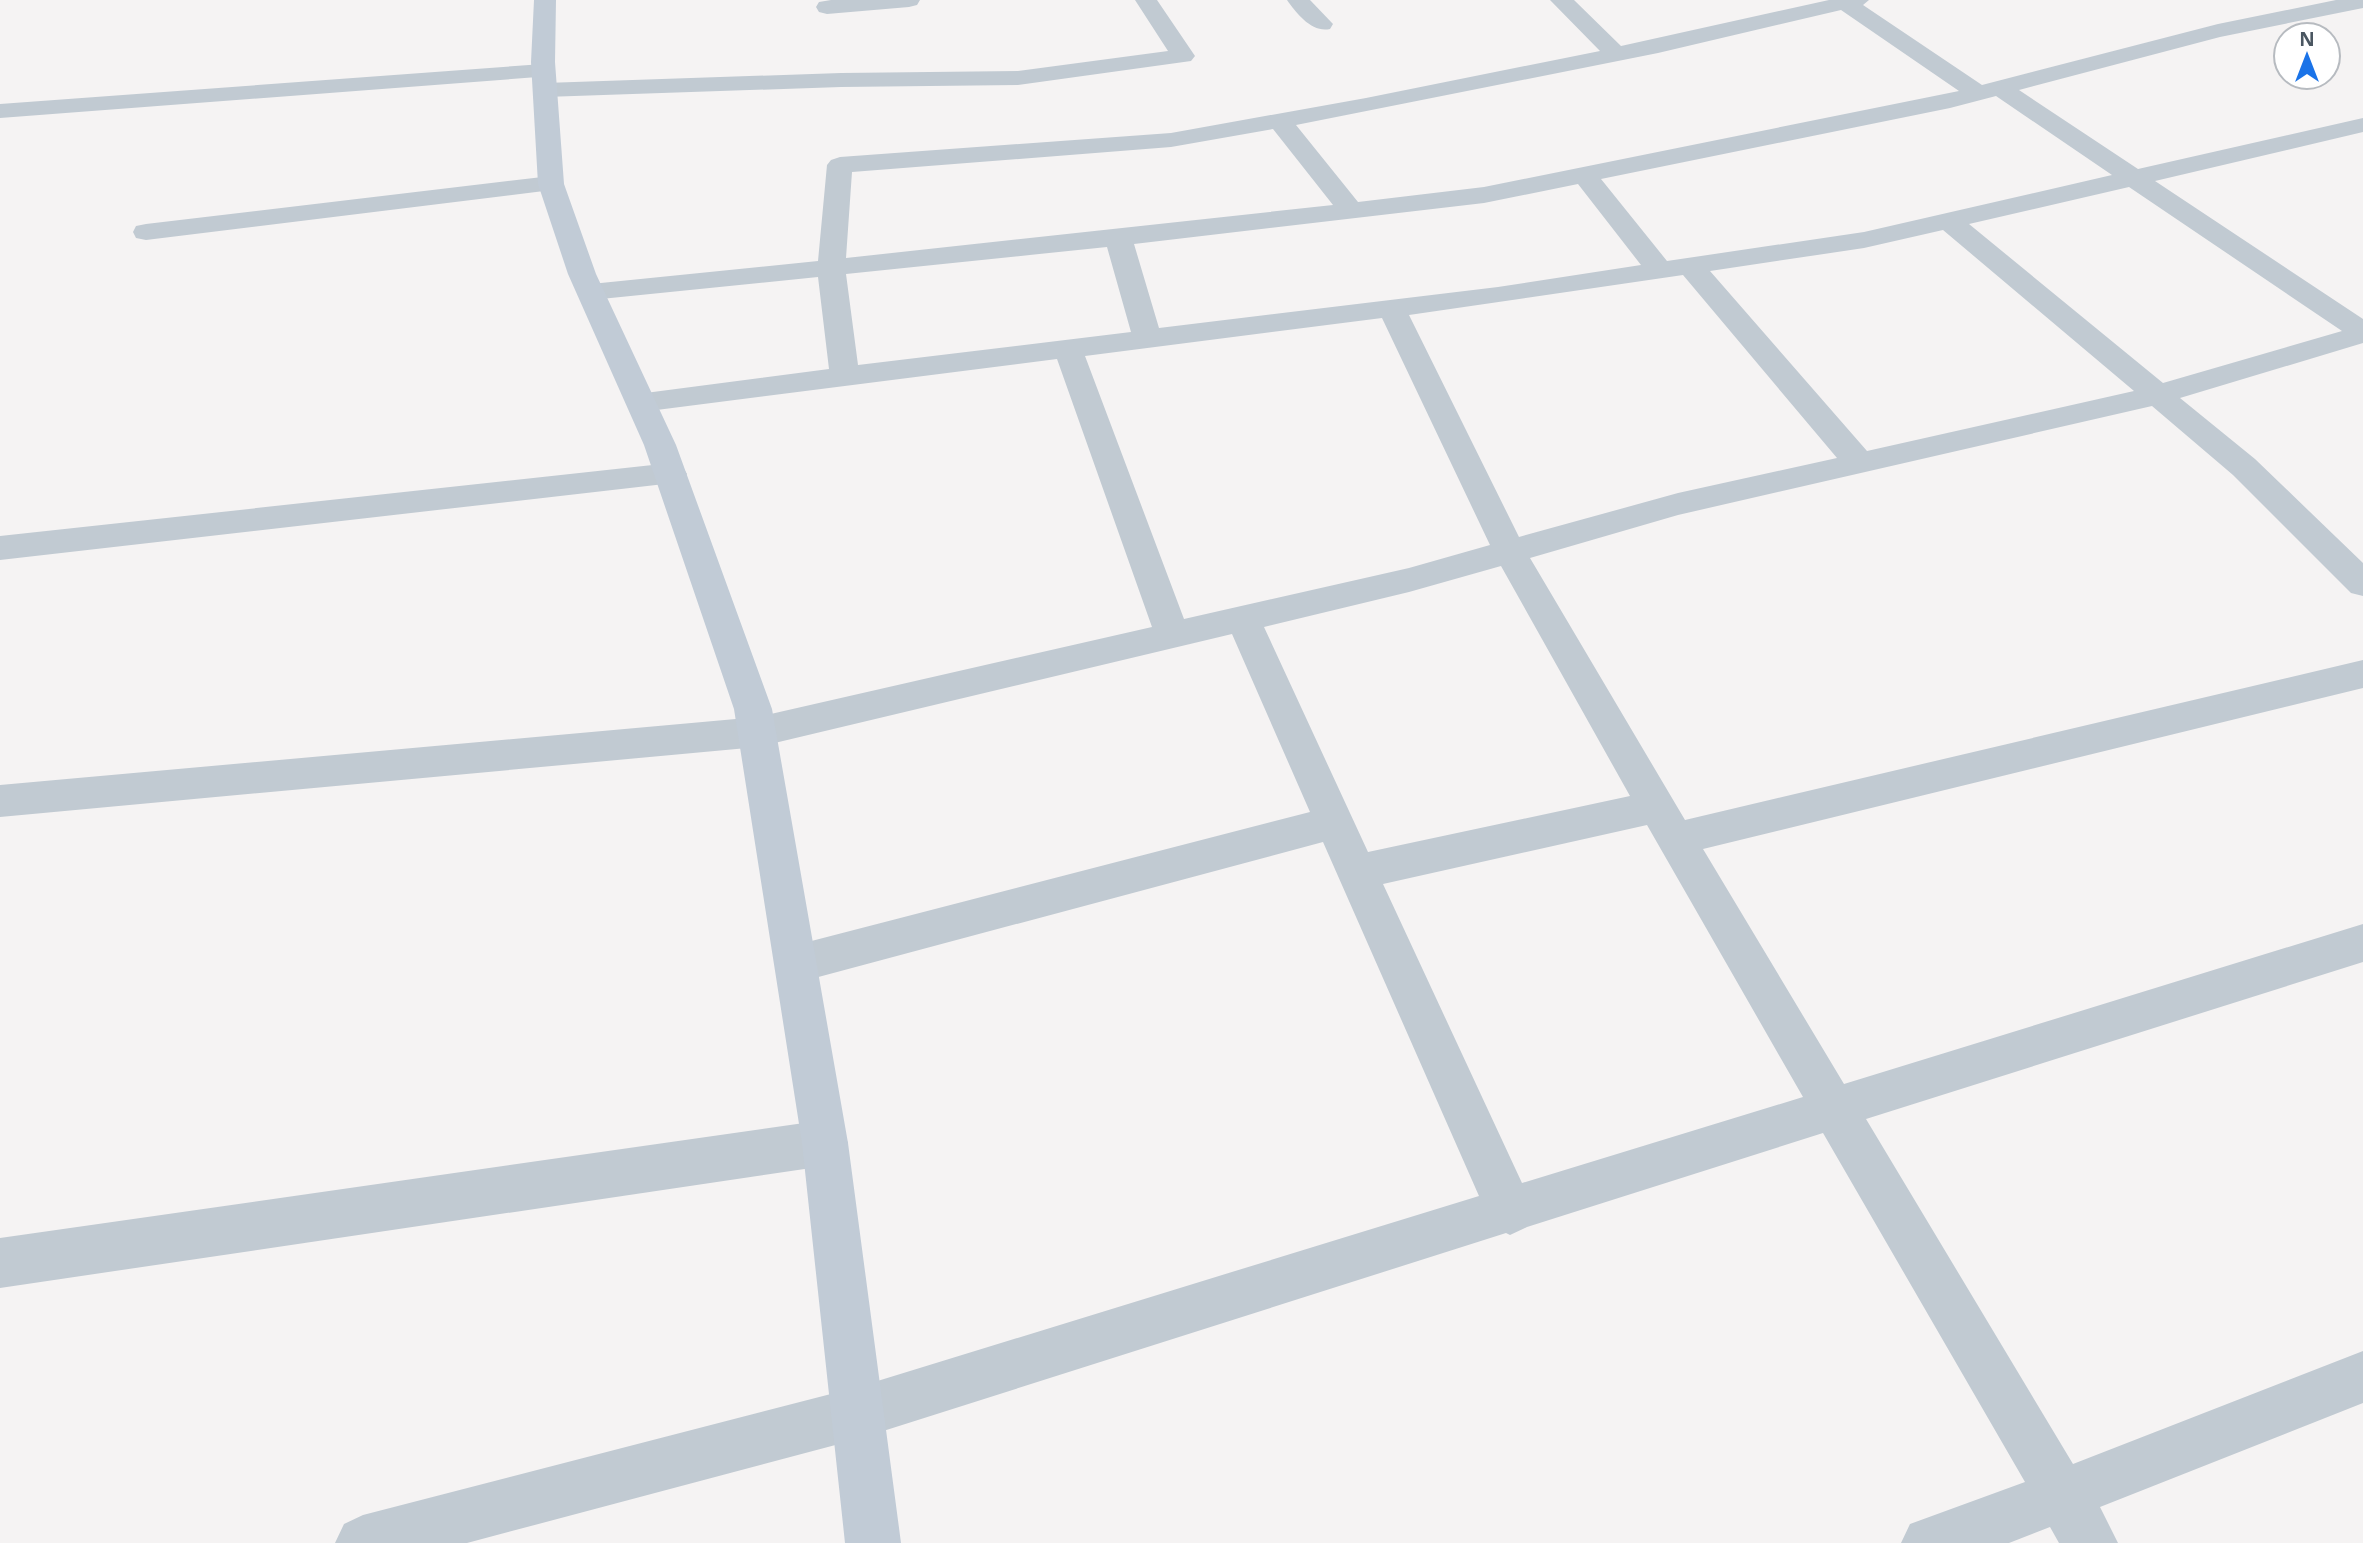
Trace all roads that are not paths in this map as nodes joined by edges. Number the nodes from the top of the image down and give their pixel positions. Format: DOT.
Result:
graph roads {
  1 [pos="545,0"];
  2 [pos="909,0"];
  3 [pos="1146,0"];
  4 [pos="1298,0"];
  5 [pos="1561,0"];
  6 [pos="1852,1"];
  7 [pos="2363,1"];
  8 [pos="2315,4"];
  9 [pos="827,7"];
  10 [pos="1322,24"];
  11 [pos="1616,54"];
  12 [pos="544,81"];
  13 [pos="1989,91"];
  14 [pos="0,111"];
  15 [pos="1280,121"];
  16 [pos="2363,125"];
  17 [pos="1584,175"];
  18 [pos="2133,178"];
  19 [pos="551,184"];
  20 [pos="1351,210"];
  21 [pos="1948,220"];
  22 [pos="146,232"];
  23 [pos="1118,237"];
  24 [pos="1690,267"];
  25 [pos="831,268"];
  26 [pos="1660,271"];
  27 [pos="591,292"];
  28 [pos="1392,309"];
  29 [pos="2363,333"];
  30 [pos="1148,339"];
  31 [pos="1068,349"];
  32 [pos="845,377"];
  33 [pos="2159,394"];
  34 [pos="640,402"];
  35 [pos="1859,463"];
  36 [pos="670,474"];
  37 [pos="0,548"];
  38 [pos="1510,552"];
  39 [pos="2363,584"];
  40 [pos="1243,620"];
  41 [pos="1173,636"];
  42 [pos="2363,674"];
  43 [pos="758,732"];
  44 [pos="0,802"];
  45 [pos="1335,822"];
  46 [pos="1666,823"];
  47 [pos="1357,872"];
  48 [pos="2363,943"];
  49 [pos="796,964"];
  50 [pos="1835,1110"];
  51 [pos="825,1143"];
  52 [pos="1510,1211"];
  53 [pos="0,1263"];
  54 [pos="2363,1377"];
  55 [pos="858,1413"];
  56 [pos="2062,1494"];
  57 [pos="363,1543"];
  58 [pos="873,1543"];
  59 [pos="1929,1543"];
  60 [pos="2090,1543"];
  1 -- 12 [label="main road"];
  2 -- 9 [label="street"];
  3 -- 12 [label="street"];
  4 -- 10 [label="street"];
  5 -- 11 [label="street"];
  6 -- 11 [label="street"];
  6 -- 13 [label="street"];
  7 -- 8 [label="street"];
  8 -- 13 [label="street"];
  11 -- 15 [label="street"];
  12 -- 14 [label="street"];
  12 -- 19 [label="main road"];
  13 -- 17 [label="street"];
  13 -- 18 [label="street"];
  15 -- 20 [label="street"];
  15 -- 25 [label="street"];
  16 -- 18 [label="street"];
  17 -- 20 [label="street"];
  17 -- 26 [label="street"];
  18 -- 21 [label="street"];
  18 -- 29 [label="street"];
  19 -- 22 [label="street"];
  19 -- 27 [label="main road"];
  20 -- 23 [label="street"];
  21 -- 24 [label="street"];
  21 -- 33 [label="street"];
  23 -- 25 [label="street"];
  23 -- 30 [label="street"];
  24 -- 26 [label="street"];
  24 -- 35 [label="street"];
  25 -- 27 [label="street"];
  25 -- 32 [label="street"];
  26 -- 28 [label="street"];
  27 -- 34 [label="main road"];
  28 -- 30 [label="street"];
  28 -- 38 [label="street"];
  29 -- 33 [label="street"];
  30 -- 31 [label="street"];
  31 -- 32 [label="street"];
  31 -- 41 [label="street"];
  32 -- 34 [label="street"];
  33 -- 35 [label="street"];
  33 -- 39 [label="street"];
  34 -- 36 [label="main road"];
  35 -- 38 [label="street"];
  36 -- 37 [label="street"];
  36 -- 43 [label="main road"];
  38 -- 40 [label="street"];
  38 -- 46 [label="street"];
  40 -- 41 [label="street"];
  40 -- 45 [label="street"];
  41 -- 43 [label="street"];
  42 -- 46 [label="street"];
  43 -- 44 [label="street"];
  43 -- 49 [label="main road"];
  45 -- 47 [label="street"];
  45 -- 49 [label="street"];
  46 -- 47 [label="street"];
  46 -- 50 [label="street"];
  47 -- 52 [label="street"];
  48 -- 50 [label="street"];
  49 -- 51 [label="main road"];
  50 -- 52 [label="street"];
  50 -- 56 [label="street"];
  51 -- 53 [label="street"];
  51 -- 55 [label="main road"];
  52 -- 55 [label="street"];
  54 -- 56 [label="street"];
  55 -- 57 [label="street"];
  55 -- 58 [label="main road"];
  56 -- 59 [label="street"];
  56 -- 60 [label="street"];
}
